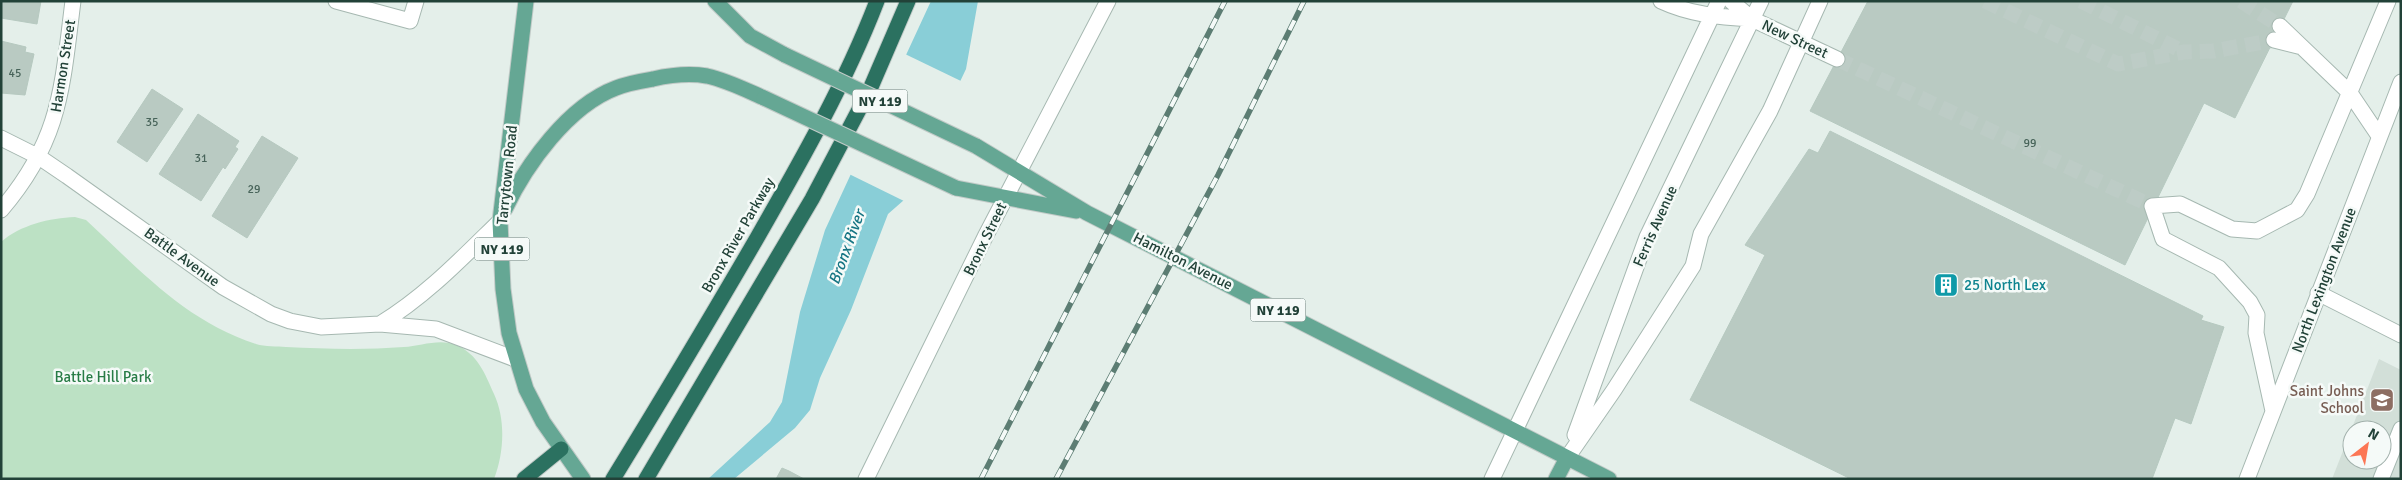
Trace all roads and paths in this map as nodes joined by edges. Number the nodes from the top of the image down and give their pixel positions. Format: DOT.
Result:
graph roads {
  1 [pos="73,1"];
  2 [pos="336,1"];
  3 [pos="416,1"];
  4 [pos="526,1"];
  5 [pos="715,1"];
  6 [pos="877,1"];
  7 [pos="908,1"];
  8 [pos="1108,1"];
  9 [pos="1661,1"];
  10 [pos="1718,1"];
  11 [pos="1731,1"];
  12 [pos="1760,1"];
  13 [pos="1820,1"];
  14 [pos="2388,1"];
  15 [pos="1711,17"];
  16 [pos="1752,19"];
  17 [pos="2277,33"];
  18 [pos="1801,42"];
  19 [pos="1837,59"];
  20 [pos="2401,82"];
  21 [pos="2350,93"];
  22 [pos="2379,136"];
  23 [pos="1,138"];
  24 [pos="39,157"];
  25 [pos="1018,171"];
  26 [pos="1005,197"];
  27 [pos="1,210"];
  28 [pos="1087,213"];
  29 [pos="500,220"];
  30 [pos="2318,293"];
  31 [pos="380,324"];
  32 [pos="2401,335"];
  33 [pos="516,359"];
  34 [pos="2273,411"];
  35 [pos="2401,429"];
  36 [pos="1514,431"];
  37 [pos="561,450"];
  38 [pos="1567,458"];
  39 [pos="524,479"];
  40 [pos="583,479"];
  41 [pos="613,479"];
  42 [pos="646,479"];
  43 [pos="866,479"];
  44 [pos="1492,479"];
  45 [pos="1556,479"];
  46 [pos="1609,479"];
  47 [pos="2247,479"];
  48 [pos="2381,479"];
  1 -- 24 [label="street, Harmon Street"];
  2 -- 3 [label="street"];
  4 -- 29 [label="main road, Tarrytown Road / NY 119"];
  5 -- 25 [label="main road, Hamilton Avenue / NY 119, bridge"];
  6 -- 41 [label="highway, Bronx River Parkway"];
  7 -- 42 [label="highway"];
  8 -- 25 [label="street, Bronx Street"];
  9 -- 15 [label="street, New Street"];
  10 -- 15 [label="street"];
  11 -- 16 [label="street, New Street"];
  12 -- 16 [label="street, Ferris Avenue"];
  13 -- 18 [label="street"];
  14 -- 21 [label="street"];
  15 -- 16 [label="street, New Street"];
  15 -- 36 [label="street"];
  16 -- 18 [label="street, New Street"];
  16 -- 38 [label="street, Ferris Avenue"];
  17 -- 21 [label="street"];
  18 -- 19 [label="street, New Street"];
  18 -- 38 [label="street"];
  20 -- 22 [label="street, North Lexington Avenue"];
  21 -- 22 [label="street"];
  21 -- 34 [label="street"];
  22 -- 30 [label="street, North Lexington Avenue"];
  23 -- 24 [label="street, Battle Avenue"];
  24 -- 27 [label="street, Harmon Street"];
  24 -- 31 [label="street, Battle Avenue"];
  25 -- 26 [label="street, Bronx Street"];
  25 -- 28 [label="main road, Hamilton Avenue / NY 119"];
  26 -- 28 [label="main road"];
  26 -- 29 [label="main road, bridge"];
  26 -- 43 [label="street, Bronx Street"];
  28 -- 36 [label="main road, Hamilton Avenue / NY 119"];
  29 -- 31 [label="street, Battle Avenue"];
  29 -- 33 [label="main road, Tarrytown Road / NY 119"];
  30 -- 32 [label="street"];
  30 -- 34 [label="street, North Lexington Avenue"];
  31 -- 33 [label="street, Battle Avenue"];
  33 -- 37 [label="main road, Tarrytown Road / NY 119"];
  34 -- 47 [label="street, North Lexington Avenue"];
  35 -- 48 [label="street"];
  36 -- 38 [label="main road, Hamilton Avenue / NY 119"];
  36 -- 44 [label="street"];
  37 -- 39 [label="highway"];
  37 -- 40 [label="main road, Tarrytown Road / NY 119"];
  38 -- 45 [label="main road"];
  38 -- 46 [label="main road, Hamilton Avenue / NY 119"];
}
